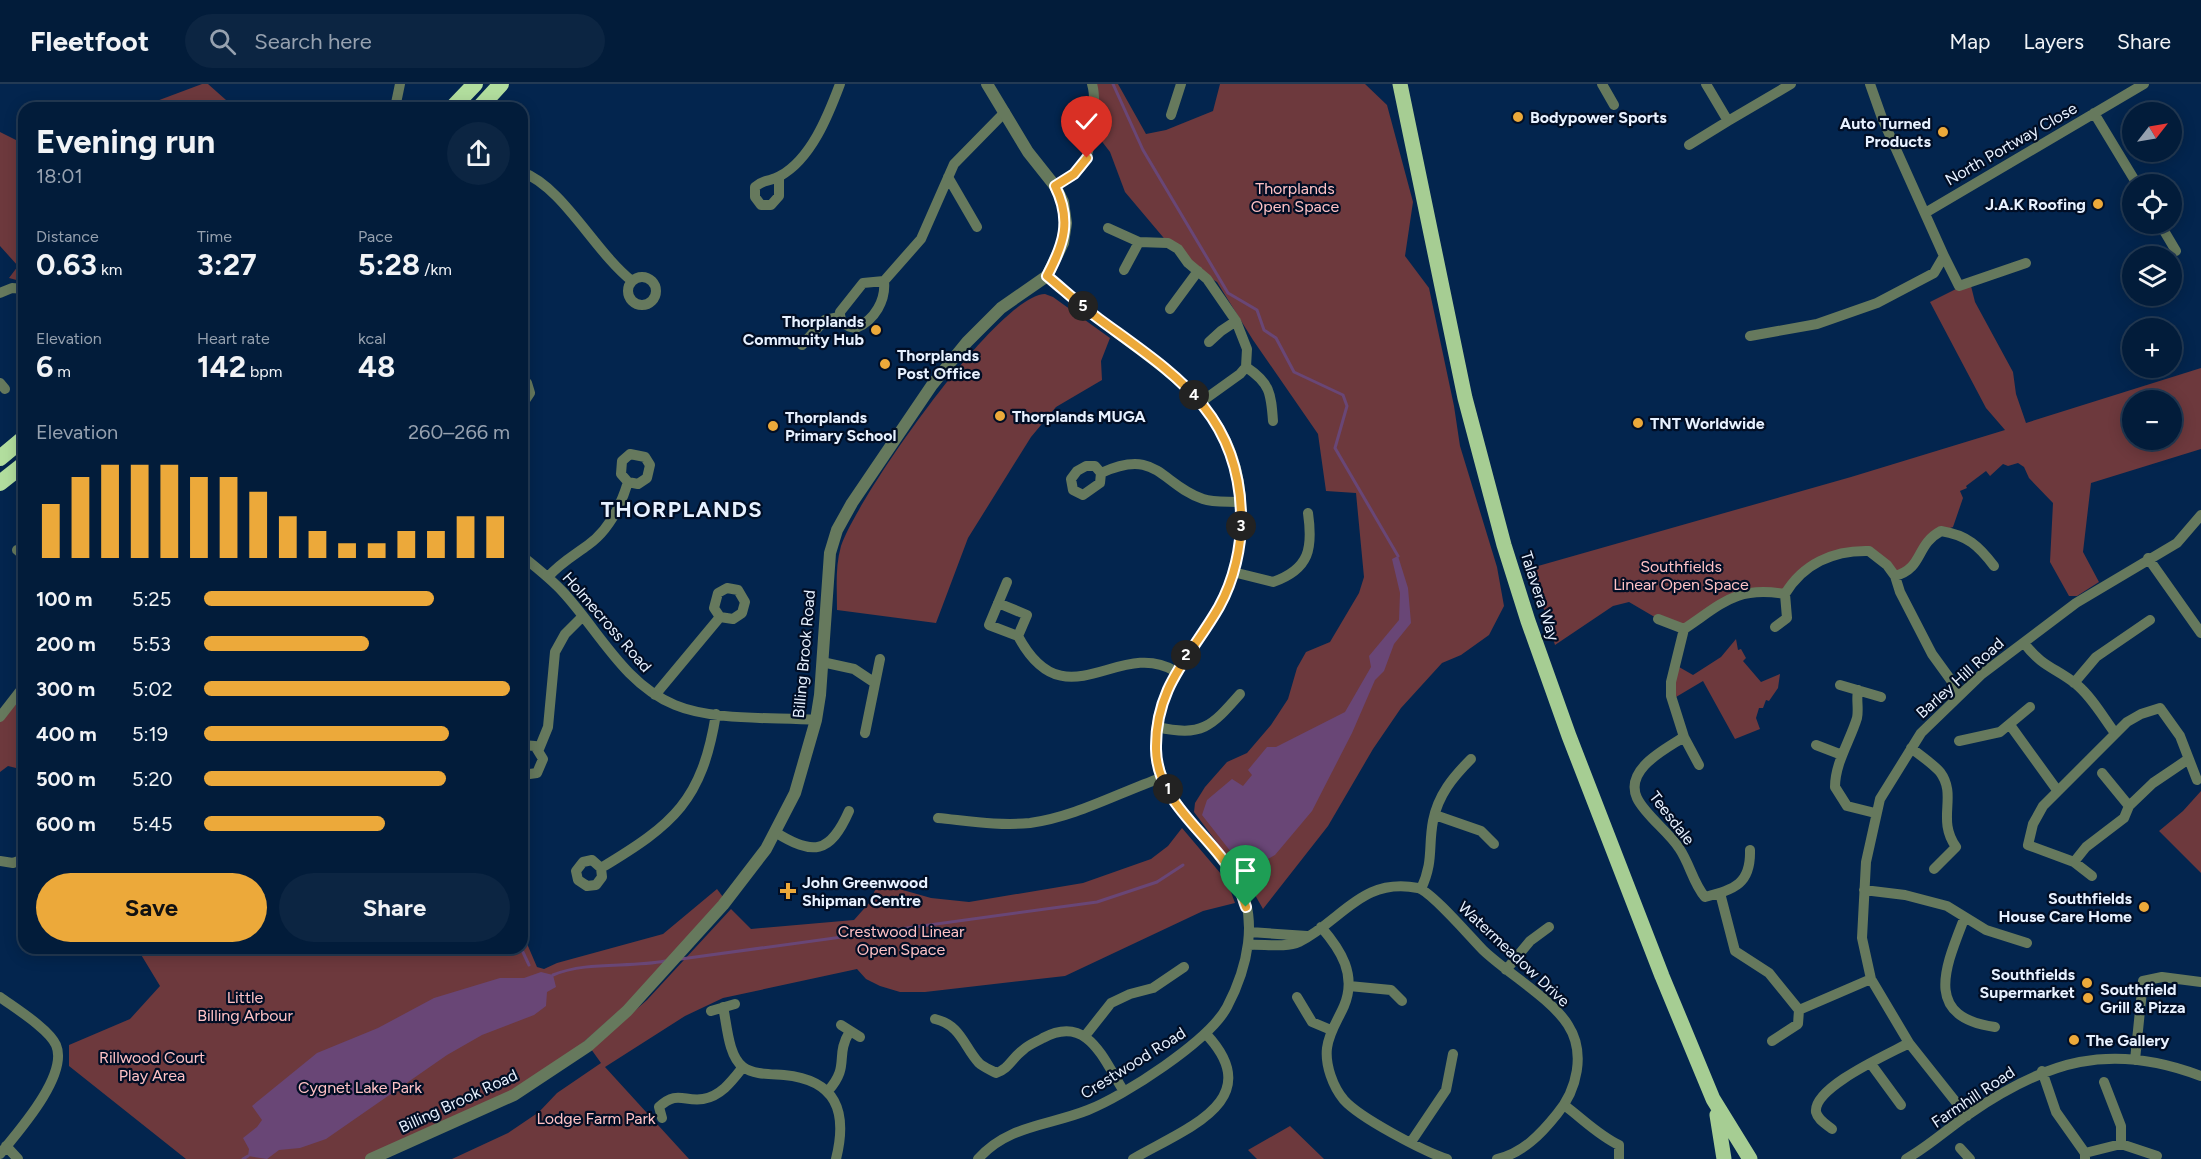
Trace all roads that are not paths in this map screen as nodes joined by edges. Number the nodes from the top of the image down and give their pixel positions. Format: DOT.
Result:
graph roads {
  1 [pos="400,84"];
  2 [pos="476,84"];
  3 [pos="840,84"];
  4 [pos="987,84"];
  5 [pos="1092,84"];
  6 [pos="1181,84"];
  7 [pos="1400,84"];
  8 [pos="1706,84"];
  9 [pos="1791,84"];
  10 [pos="1870,84"];
  11 [pos="2144,84"];
  12 [pos="1605,85"];
  13 [pos="490,96"];
  14 [pos="396,102"];
  15 [pos="458,102"];
  16 [pos="1614,105"];
  17 [pos="1005,112"];
  18 [pos="2094,113"];
  19 [pos="1171,115"];
  20 [pos="1728,121"];
  21 [pos="1689,145"];
  22 [pos="528,174"];
  23 [pos="2131,174"];
  24 [pos="779,177"];
  25 [pos="948,177"];
  26 [pos="1055,186"];
  27 [pos="1927,218"];
  28 [pos="977,227"];
  29 [pos="1108,228"];
  30 [pos="1139,242"];
  31 [pos="1944,256"];
  32 [pos="2026,263"];
  33 [pos="1124,270"];
  34 [pos="1198,271"];
  35 [pos="1047,276"];
  36 [pos="632,281"];
  37 [pos="884,281"];
  38 [pos="18,288"];
  39 [pos="0,293"];
  40 [pos="1170,309"];
  41 [pos="840,317"];
  42 [pos="1236,321"];
  43 [pos="1750,336"];
  44 [pos="1209,342"];
  45 [pos="802,345"];
  46 [pos="1246,367"];
  47 [pos="1201,402"];
  48 [pos="1273,421"];
  49 [pos="18,443"];
  50 [pos="0,458"];
  51 [pos="18,469"];
  52 [pos="1101,473"];
  53 [pos="628,482"];
  54 [pos="0,483"];
  55 [pos="1241,502"];
  56 [pos="1308,513"];
  57 [pos="2201,515"];
  58 [pos="2148,558"];
  59 [pos="528,561"];
  60 [pos="1994,566"];
  61 [pos="1233,572"];
  62 [pos="1895,576"];
  63 [pos="548,577"];
  64 [pos="1006,582"];
  65 [pos="1785,594"];
  66 [pos="998,603"];
  67 [pos="583,616"];
  68 [pos="720,616"];
  69 [pos="1658,619"];
  70 [pos="2150,620"];
  71 [pos="1775,627"];
  72 [pos="1684,629"];
  73 [pos="2201,633"];
  74 [pos="1018,636"];
  75 [pos="2024,643"];
  76 [pos="880,659"];
  77 [pos="822,662"];
  78 [pos="1175,671"];
  79 [pos="875,683"];
  80 [pos="2074,683"];
  81 [pos="1840,685"];
  82 [pos="1858,690"];
  83 [pos="18,694"];
  84 [pos="1240,694"];
  85 [pos="1961,694"];
  86 [pos="655,695"];
  87 [pos="1881,696"];
  88 [pos="2030,707"];
  89 [pos="716,714"];
  90 [pos="0,717"];
  91 [pos="816,720"];
  92 [pos="2010,725"];
  93 [pos="1157,727"];
  94 [pos="865,733"];
  95 [pos="2115,733"];
  96 [pos="1684,737"];
  97 [pos="1959,741"];
  98 [pos="528,744"];
  99 [pos="1816,745"];
  100 [pos="1911,748"];
  101 [pos="539,749"];
  102 [pos="1842,755"];
  103 [pos="1472,759"];
  104 [pos="2187,760"];
  105 [pos="1699,765"];
  106 [pos="2102,773"];
  107 [pos="528,776"];
  108 [pos="1161,778"];
  109 [pos="2197,780"];
  110 [pos="2057,790"];
  111 [pos="2129,806"];
  112 [pos="849,811"];
  113 [pos="1875,813"];
  114 [pos="1435,815"];
  115 [pos="938,818"];
  116 [pos="775,832"];
  117 [pos="1494,844"];
  118 [pos="1750,850"];
  119 [pos="0,861"];
  120 [pos="18,861"];
  121 [pos="2074,862"];
  122 [pos="601,868"];
  123 [pos="1934,869"];
  124 [pos="2092,876"];
  125 [pos="1421,889"];
  126 [pos="1864,890"];
  127 [pos="1720,893"];
  128 [pos="1964,919"];
  129 [pos="1321,927"];
  130 [pos="1549,927"];
  131 [pos="1250,932"];
  132 [pos="1307,936"];
  133 [pos="2027,943"];
  134 [pos="1249,945"];
  135 [pos="1184,968"];
  136 [pos="1506,970"];
  137 [pos="1871,979"];
  138 [pos="2201,982"];
  139 [pos="1349,986"];
  140 [pos="0,997"];
  141 [pos="1297,997"];
  142 [pos="1402,1001"];
  143 [pos="735,1004"];
  144 [pos="723,1007"];
  145 [pos="1799,1010"];
  146 [pos="711,1011"];
  147 [pos="936,1019"];
  148 [pos="1995,1027"];
  149 [pos="1331,1030"];
  150 [pos="1206,1034"];
  151 [pos="1084,1036"];
  152 [pos="860,1037"];
  153 [pos="1772,1041"];
  154 [pos="1908,1043"];
  155 [pos="1453,1054"];
  156 [pos="2134,1060"];
  157 [pos="1871,1064"];
  158 [pos="743,1067"];
  159 [pos="2042,1071"];
  160 [pos="2201,1076"];
  161 [pos="2104,1082"];
  162 [pos="1123,1090"];
  163 [pos="828,1091"];
  164 [pos="1713,1099"];
  165 [pos="1564,1105"];
  166 [pos="1901,1105"];
  167 [pos="1967,1116"];
  168 [pos="663,1118"];
  169 [pos="1832,1129"];
  170 [pos="1411,1142"];
  171 [pos="2121,1144"];
  172 [pos="1960,1148"];
  173 [pos="3,1150"];
  174 [pos="2085,1156"];
  175 [pos="2157,1156"];
  176 [pos="18,1159"];
  177 [pos="372,1159"];
  178 [pos="836,1159"];
  179 [pos="978,1159"];
  180 [pos="1133,1159"];
  181 [pos="1447,1159"];
  182 [pos="1497,1159"];
  183 [pos="1619,1159"];
  184 [pos="1724,1159"];
  185 [pos="1750,1159"];
  186 [pos="1906,1159"];
  187 [pos="1970,1159"];
  1 -- 14 [label="street"];
  2 -- 13 [label="street"];
  2 -- 15 [label="highway"];
  3 -- 24 [label="street"];
  4 -- 17 [label="street"];
  5 -- 26 [label="street"];
  6 -- 19 [label="street"];
  7 -- 164 [label="main road, Talavera Way"];
  8 -- 20 [label="street"];
  9 -- 20 [label="street"];
  10 -- 27 [label="street"];
  11 -- 18 [label="street, North Portway Close"];
  12 -- 16 [label="street"];
  17 -- 25 [label="street"];
  17 -- 26 [label="street"];
  18 -- 23 [label="street"];
  18 -- 27 [label="street, North Portway Close"];
  20 -- 21 [label="street"];
  22 -- 36 [label="street"];
  25 -- 28 [label="street"];
  25 -- 37 [label="street"];
  26 -- 35 [label="street"];
  27 -- 31 [label="street"];
  29 -- 30 [label="street"];
  30 -- 33 [label="street"];
  30 -- 34 [label="street"];
  31 -- 32 [label="street"];
  31 -- 43 [label="street"];
  34 -- 40 [label="street"];
  34 -- 42 [label="street"];
  35 -- 47 [label="street, Crestwood Road"];
  35 -- 77 [label="street, Billing Brook Road"];
  37 -- 41 [label="street"];
  37 -- 41 [label="street"];
  38 -- 39 [label="street"];
  41 -- 45 [label="street"];
  42 -- 44 [label="street"];
  42 -- 46 [label="street"];
  46 -- 47 [label="street"];
  46 -- 48 [label="street"];
  47 -- 55 [label="street, Crestwood Road"];
  49 -- 50 [label="highway"];
  51 -- 54 [label="highway"];
  52 -- 55 [label="street"];
  53 -- 63 [label="street"];
  55 -- 61 [label="street, Crestwood Road"];
  56 -- 61 [label="street"];
  57 -- 58 [label="street, Barley Hill Road"];
  58 -- 73 [label="street"];
  58 -- 75 [label="street, Barley Hill Road"];
  59 -- 63 [label="street, Holmecross Road"];
  60 -- 62 [label="street"];
  61 -- 78 [label="street, Crestwood Road"];
  62 -- 65 [label="street"];
  62 -- 85 [label="street"];
  63 -- 67 [label="street, Holmecross Road"];
  64 -- 66 [label="street"];
  65 -- 71 [label="street"];
  65 -- 72 [label="street"];
  66 -- 74 [label="street"];
  66 -- 74 [label="street"];
  67 -- 86 [label="street, Holmecross Road"];
  67 -- 101 [label="street"];
  68 -- 86 [label="street"];
  69 -- 72 [label="street"];
  70 -- 80 [label="street"];
  72 -- 96 [label="street"];
  74 -- 78 [label="street"];
  75 -- 80 [label="street"];
  75 -- 85 [label="street, Barley Hill Road"];
  76 -- 79 [label="street"];
  77 -- 79 [label="street"];
  77 -- 91 [label="street, Billing Brook Road"];
  78 -- 93 [label="street, Crestwood Road"];
  79 -- 94 [label="street"];
  80 -- 95 [label="street"];
  81 -- 82 [label="street"];
  82 -- 87 [label="street"];
  82 -- 102 [label="street"];
  83 -- 90 [label="street"];
  84 -- 93 [label="street"];
  85 -- 100 [label="street, Barley Hill Road"];
  86 -- 89 [label="street, Holmecross Road"];
  88 -- 92 [label="street"];
  89 -- 91 [label="street, Holmecross Road"];
  89 -- 122 [label="street"];
  91 -- 116 [label="street, Billing Brook Road"];
  92 -- 97 [label="street"];
  92 -- 110 [label="street"];
  93 -- 108 [label="street, Crestwood Road"];
  95 -- 104 [label="street"];
  95 -- 110 [label="street"];
  96 -- 105 [label="street"];
  96 -- 127 [label="street, Teesdale"];
  98 -- 101 [label="street"];
  99 -- 102 [label="street"];
  100 -- 113 [label="street, Barley Hill Road"];
  100 -- 123 [label="street"];
  101 -- 107 [label="street"];
  102 -- 113 [label="street"];
  103 -- 114 [label="street"];
  104 -- 109 [label="street"];
  104 -- 111 [label="street"];
  106 -- 111 [label="street"];
  108 -- 115 [label="street"];
  108 -- 131 [label="street, Crestwood Road"];
  110 -- 121 [label="street"];
  111 -- 121 [label="street"];
  112 -- 116 [label="street"];
  113 -- 126 [label="street, Barley Hill Road"];
  114 -- 117 [label="street"];
  114 -- 125 [label="street"];
  116 -- 177 [label="street, Billing Brook Road"];
  118 -- 127 [label="street"];
  119 -- 120 [label="street"];
  121 -- 124 [label="street"];
  125 -- 129 [label="street"];
  125 -- 136 [label="street, Watermeadow Drive"];
  126 -- 128 [label="street"];
  126 -- 137 [label="street, Barley Hill Road"];
  127 -- 145 [label="street"];
  128 -- 133 [label="street"];
  128 -- 148 [label="street"];
  129 -- 132 [label="street"];
  129 -- 139 [label="street"];
  130 -- 136 [label="street"];
  131 -- 132 [label="street"];
  131 -- 134 [label="street, Crestwood Road"];
  132 -- 134 [label="street"];
  134 -- 150 [label="street, Crestwood Road"];
  135 -- 151 [label="street"];
  136 -- 165 [label="street, Watermeadow Drive"];
  137 -- 145 [label="street"];
  137 -- 154 [label="street, Barley Hill Road"];
  138 -- 156 [label="street"];
  139 -- 142 [label="street"];
  139 -- 149 [label="street"];
  140 -- 173 [label="street"];
  141 -- 149 [label="street"];
  143 -- 144 [label="street"];
  144 -- 146 [label="street"];
  144 -- 158 [label="street"];
  145 -- 153 [label="street"];
  147 -- 151 [label="street"];
  149 -- 170 [label="street"];
  150 -- 162 [label="street, Crestwood Road"];
  150 -- 180 [label="street"];
  151 -- 162 [label="street"];
  152 -- 163 [label="street"];
  154 -- 157 [label="street"];
  154 -- 167 [label="street, Barley Hill Road"];
  155 -- 170 [label="street"];
  156 -- 159 [label="street, Farmhill Road"];
  156 -- 160 [label="street, Farmhill Road"];
  157 -- 166 [label="street"];
  157 -- 169 [label="street"];
  158 -- 163 [label="street"];
  158 -- 168 [label="street"];
  159 -- 167 [label="street, Farmhill Road"];
  159 -- 174 [label="street"];
  161 -- 171 [label="street"];
  162 -- 179 [label="street, Crestwood Road"];
  163 -- 178 [label="street"];
  164 -- 184 [label="main road, Talavera Way"];
  164 -- 185 [label="main road, Talavera Way"];
  165 -- 182 [label="street, Watermeadow Drive"];
  165 -- 183 [label="street"];
  167 -- 186 [label="street, Farmhill Road"];
  170 -- 181 [label="street"];
  171 -- 174 [label="street"];
  171 -- 175 [label="street"];
  172 -- 187 [label="street"];
  173 -- 176 [label="street"];
}
